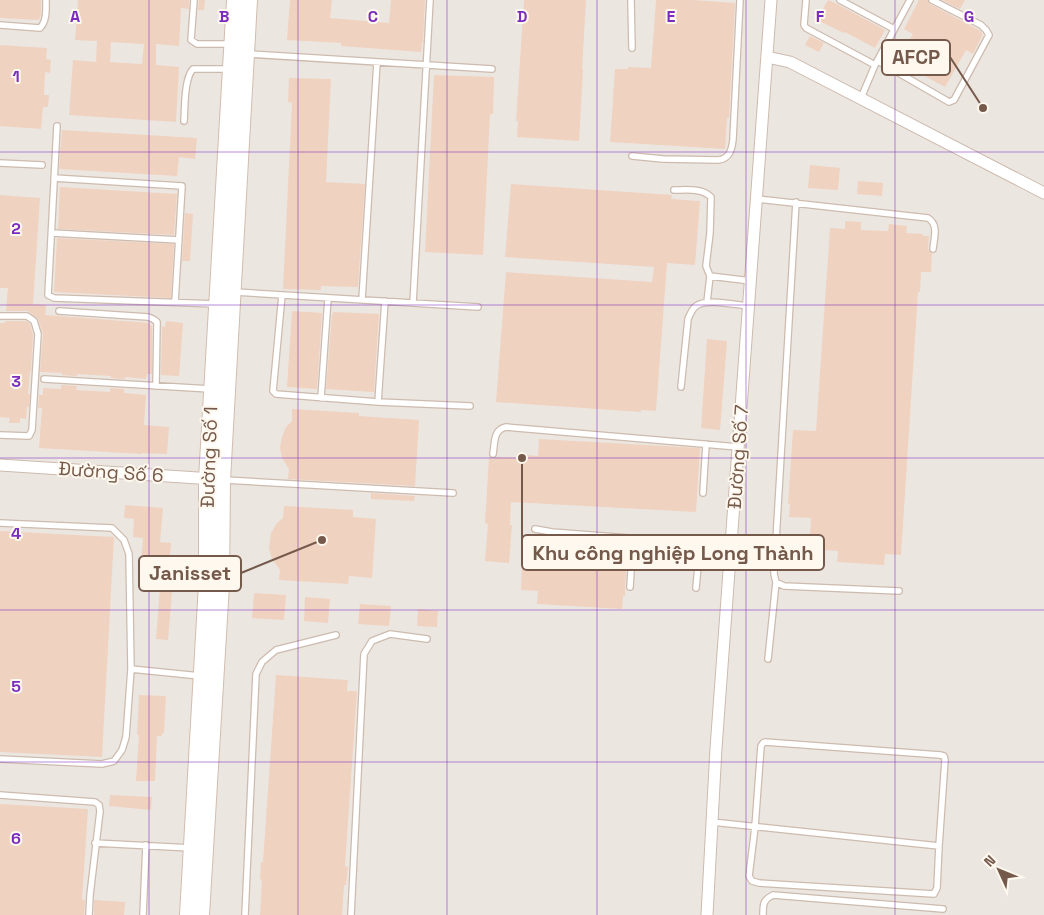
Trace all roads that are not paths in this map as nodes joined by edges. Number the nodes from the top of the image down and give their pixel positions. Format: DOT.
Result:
graph roads {
  1 [pos="46,0"];
  2 [pos="194,0"];
  3 [pos="234,0"];
  4 [pos="249,0"];
  5 [pos="430,0"];
  6 [pos="631,0"];
  7 [pos="740,0"];
  8 [pos="771,0"];
  9 [pos="806,0"];
  10 [pos="840,0"];
  11 [pos="910,0"];
  12 [pos="932,0"];
  13 [pos="0,25"];
  14 [pos="894,29"];
  15 [pos="232,44"];
  16 [pos="632,48"];
  17 [pos="246,54"];
  18 [pos="767,57"];
  19 [pos="377,62"];
  20 [pos="876,63"];
  21 [pos="426,65"];
  22 [pos="230,69"];
  23 [pos="492,69"];
  24 [pos="861,98"];
  25 [pos="184,121"];
  26 [pos="58,126"];
  27 [pos="632,156"];
  28 [pos="0,163"];
  29 [pos="42,166"];
  30 [pos="54,178"];
  31 [pos="674,190"];
  32 [pos="1044,193"];
  33 [pos="757,199"];
  34 [pos="796,202"];
  35 [pos="52,233"];
  36 [pos="179,240"];
  37 [pos="933,250"];
  38 [pos="710,276"];
  39 [pos="751,281"];
  40 [pos="232,292"];
  41 [pos="282,295"];
  42 [pos="328,298"];
  43 [pos="362,300"];
  44 [pos="385,301"];
  45 [pos="175,302"];
  46 [pos="707,302"];
  47 [pos="412,303"];
  48 [pos="217,304"];
  49 [pos="749,306"];
  50 [pos="478,307"];
  51 [pos="59,312"];
  52 [pos="0,316"];
  53 [pos="44,378"];
  54 [pos="156,386"];
  55 [pos="681,387"];
  56 [pos="212,389"];
  57 [pos="321,398"];
  58 [pos="378,402"];
  59 [pos="470,406"];
  60 [pos="0,435"];
  61 [pos="706,444"];
  62 [pos="738,447"];
  63 [pos="493,454"];
  64 [pos="0,465"];
  65 [pos="215,479"];
  66 [pos="703,492"];
  67 [pos="452,493"];
  68 [pos="0,523"];
  69 [pos="535,529"];
  70 [pos="633,538"];
  71 [pos="700,544"];
  72 [pos="731,546"];
  73 [pos="776,582"];
  74 [pos="630,587"];
  75 [pos="696,588"];
  76 [pos="898,591"];
  77 [pos="336,634"];
  78 [pos="428,639"];
  79 [pos="768,659"];
  80 [pos="131,670"];
  81 [pos="202,677"];
  82 [pos="0,758"];
  83 [pos="0,795"];
  84 [pos="712,822"];
  85 [pos="755,826"];
  86 [pos="96,843"];
  87 [pos="146,845"];
  88 [pos="939,846"];
  89 [pos="192,848"];
  90 [pos="943,908"];
  91 [pos="89,915"];
  92 [pos="143,915"];
  93 [pos="188,915"];
  94 [pos="201,915"];
  95 [pos="245,915"];
  96 [pos="351,915"];
  97 [pos="707,915"];
  98 [pos="763,915"];
  1 -- 13 [label="lane"];
  2 -- 15 [label="lane"];
  3 -- 15 [label="street, Đường Số 1"];
  4 -- 17 [label="street, Đường Số 1"];
  5 -- 21 [label="lane"];
  6 -- 16 [label="lane"];
  7 -- 27 [label="lane"];
  8 -- 18 [label="street, Đường Số 7"];
  9 -- 20 [label="lane"];
  10 -- 14 [label="lane"];
  11 -- 14 [label="lane"];
  12 -- 20 [label="lane"];
  14 -- 20 [label="lane"];
  15 -- 22 [label="street, Đường Số 1"];
  17 -- 19 [label="lane"];
  17 -- 40 [label="street, Đường Số 1"];
  18 -- 24 [label="street"];
  18 -- 33 [label="street, Đường Số 7"];
  19 -- 21 [label="lane"];
  19 -- 43 [label="lane"];
  20 -- 24 [label="lane"];
  21 -- 23 [label="lane"];
  21 -- 47 [label="lane"];
  22 -- 25 [label="lane"];
  22 -- 48 [label="street, Đường Số 1"];
  24 -- 32 [label="street"];
  26 -- 30 [label="lane"];
  28 -- 29 [label="lane"];
  30 -- 35 [label="lane"];
  30 -- 36 [label="lane"];
  31 -- 38 [label="lane"];
  33 -- 34 [label="lane"];
  33 -- 39 [label="street, Đường Số 7"];
  34 -- 37 [label="lane"];
  34 -- 73 [label="lane"];
  35 -- 36 [label="lane"];
  35 -- 45 [label="lane"];
  36 -- 45 [label="lane"];
  38 -- 39 [label="lane"];
  38 -- 46 [label="lane"];
  39 -- 49 [label="street, Đường Số 7"];
  40 -- 41 [label="lane"];
  40 -- 65 [label="street, Đường Số 1"];
  41 -- 42 [label="lane"];
  41 -- 57 [label="lane"];
  42 -- 43 [label="lane"];
  42 -- 57 [label="lane"];
  43 -- 44 [label="lane"];
  44 -- 47 [label="lane"];
  44 -- 58 [label="lane"];
  45 -- 48 [label="lane"];
  46 -- 49 [label="lane"];
  46 -- 55 [label="lane"];
  47 -- 50 [label="lane"];
  48 -- 56 [label="street, Đường Số 1"];
  49 -- 62 [label="street, Đường Số 7"];
  51 -- 54 [label="lane"];
  52 -- 60 [label="lane"];
  53 -- 54 [label="lane"];
  54 -- 56 [label="lane"];
  56 -- 65 [label="street, Đường Số 1"];
  57 -- 58 [label="lane"];
  58 -- 59 [label="lane"];
  61 -- 62 [label="lane"];
  61 -- 63 [label="lane"];
  61 -- 66 [label="lane"];
  62 -- 72 [label="street, Đường Số 7"];
  64 -- 65 [label="street, Đường Số 6"];
  65 -- 67 [label="lane"];
  65 -- 81 [label="street, Đường Số 1"];
  65 -- 94 [label="street, Đường Số 1"];
  68 -- 80 [label="lane"];
  69 -- 70 [label="lane"];
  70 -- 71 [label="lane"];
  70 -- 74 [label="lane"];
  71 -- 72 [label="lane"];
  71 -- 75 [label="lane"];
  72 -- 84 [label="street, Đường Số 7"];
  73 -- 76 [label="lane"];
  73 -- 79 [label="lane"];
  77 -- 95 [label="lane"];
  78 -- 96 [label="lane"];
  80 -- 81 [label="lane"];
  80 -- 82 [label="lane"];
  81 -- 89 [label="street, Đường Số 1"];
  83 -- 86 [label="lane"];
  84 -- 85 [label="lane"];
  84 -- 97 [label="street, Đường Số 7"];
  85 -- 88 [label="lane"];
  85 -- 88 [label="lane"];
  85 -- 88 [label="lane"];
  86 -- 87 [label="lane"];
  86 -- 91 [label="lane"];
  87 -- 89 [label="lane"];
  87 -- 92 [label="lane"];
  89 -- 93 [label="street, Đường Số 1"];
  90 -- 98 [label="lane"];
}
